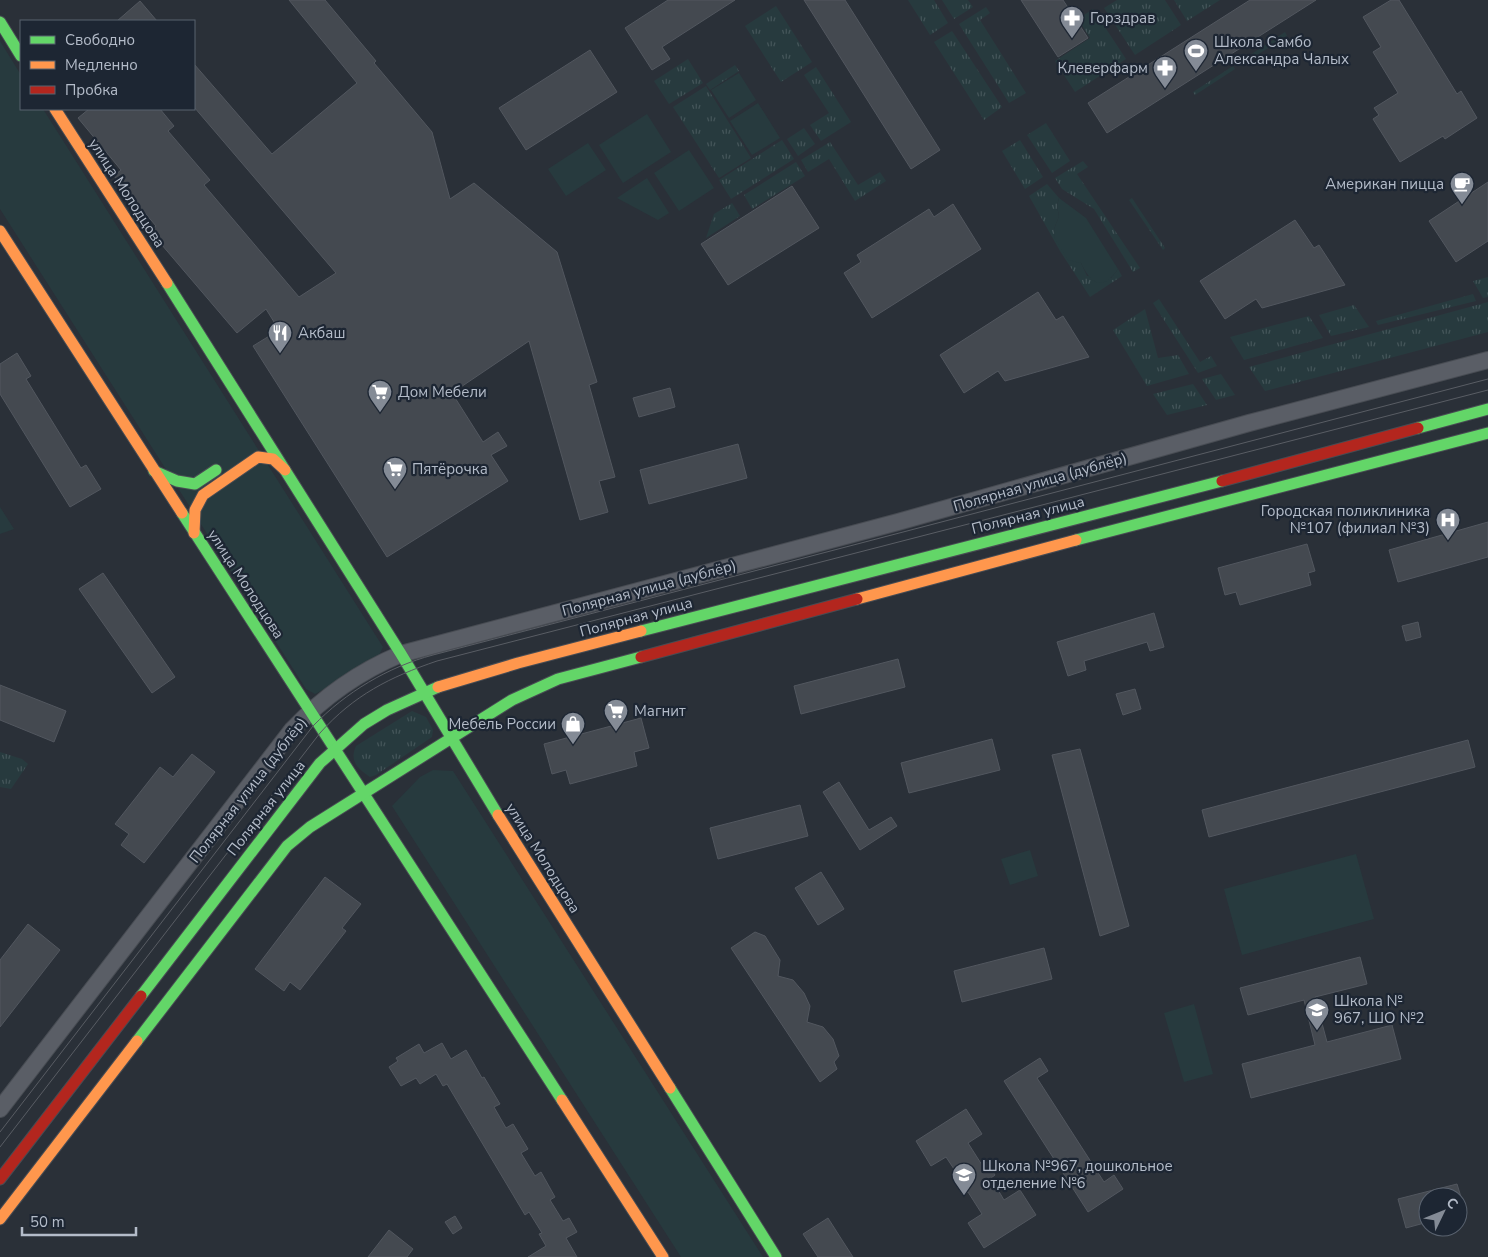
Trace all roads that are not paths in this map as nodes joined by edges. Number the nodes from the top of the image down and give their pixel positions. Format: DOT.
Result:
graph roads {
  1 [pos="0,22"];
  2 [pos="20,54"];
  3 [pos="56,110"];
  4 [pos="0,231"];
  5 [pos="1488,360"];
  6 [pos="1488,409"];
  7 [pos="254,419"];
  8 [pos="1488,432"];
  9 [pos="254,441"];
  10 [pos="227,463"];
  11 [pos="154,471"];
  12 [pos="287,472"];
  13 [pos="194,532"];
  14 [pos="401,654"];
  15 [pos="424,691"];
  16 [pos="310,710"];
  17 [pos="451,738"];
  18 [pos="335,746"];
  19 [pos="365,793"];
  20 [pos="0,1109"];
  21 [pos="0,1179"];
  22 [pos="0,1219"];
  23 [pos="663,1257"];
  24 [pos="776,1257"];
  1 -- 2 [label="main road"];
  3 -- 7 [label="main road, улица Молодцова"];
  4 -- 11 [label="main road, улица Молодцова"];
  5 -- 14 [label="street, Полярная улица (дублёр)"];
  6 -- 15 [label="main road, Полярная улица"];
  7 -- 9 [label="main road"];
  7 -- 12 [label="main road, улица Молодцова"];
  8 -- 17 [label="main road"];
  10 -- 11 [label="main road"];
  11 -- 13 [label="main road, улица Молодцова"];
  12 -- 13 [label="main road, улица Молодцова"];
  12 -- 14 [label="main road, улица Молодцова"];
  13 -- 16 [label="main road, улица Молодцова"];
  14 -- 15 [label="main road, улица Молодцова"];
  14 -- 16 [label="street, Полярная улица (дублёр)"];
  15 -- 17 [label="main road, улица Молодцова"];
  15 -- 18 [label="main road, Полярная улица"];
  16 -- 18 [label="main road, улица Молодцова"];
  16 -- 20 [label="street, Полярная улица (дублёр)"];
  17 -- 19 [label="main road"];
  17 -- 24 [label="main road, улица Молодцова"];
  18 -- 19 [label="main road, улица Молодцова"];
  18 -- 21 [label="main road, Полярная улица"];
  19 -- 22 [label="main road"];
  19 -- 23 [label="main road, улица Молодцова"];
}
